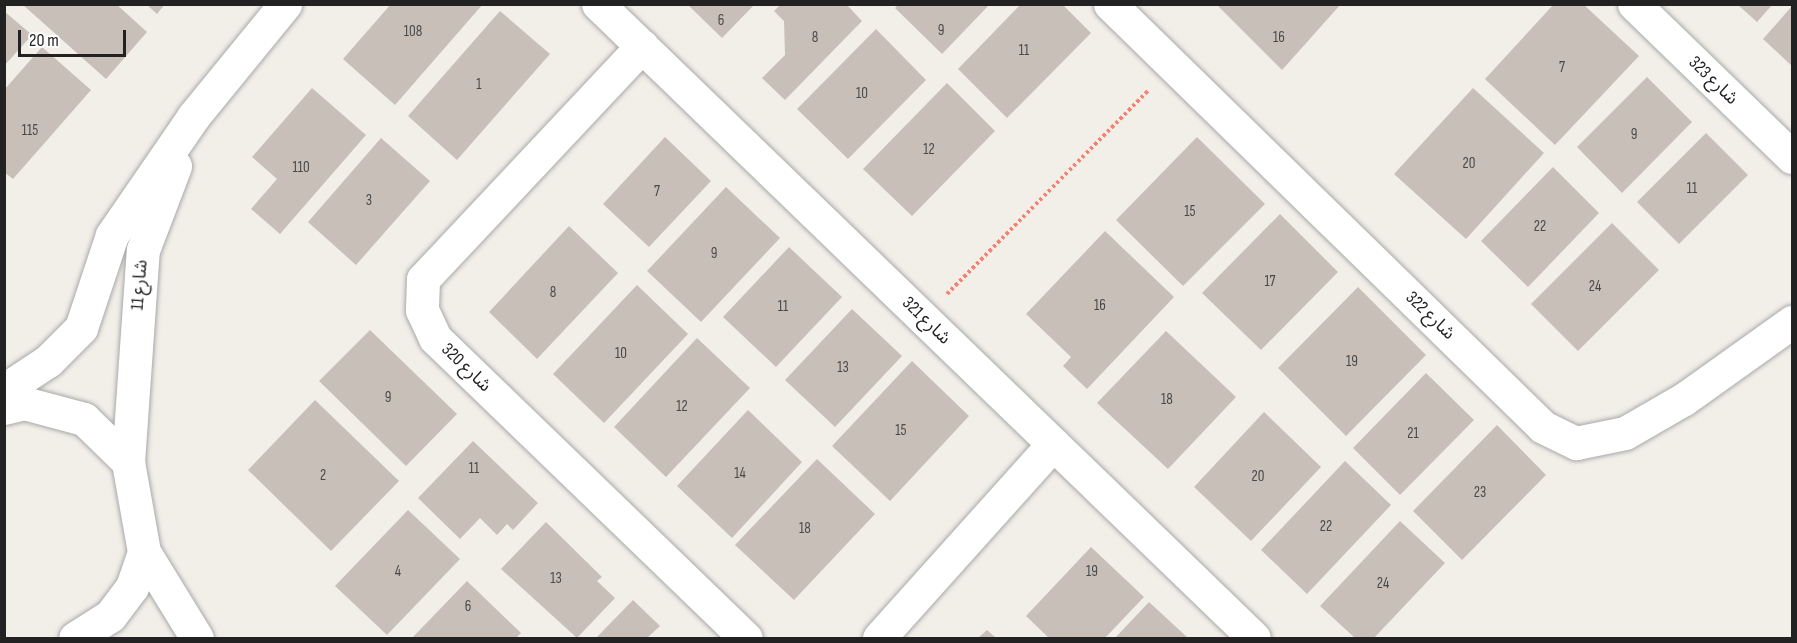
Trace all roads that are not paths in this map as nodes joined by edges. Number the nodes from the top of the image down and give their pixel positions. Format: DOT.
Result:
graph roads {
  1 [pos="285,4"];
  2 [pos="598,4"];
  3 [pos="1110,4"];
  4 [pos="1634,4"];
  5 [pos="642,46"];
  6 [pos="193,117"];
  7 [pos="1792,157"];
  8 [pos="1792,322"];
  9 [pos="4,390"];
  10 [pos="4,408"];
  11 [pos="1053,444"];
  12 [pos="128,462"];
  13 [pos="144,552"];
  14 [pos="75,639"];
  15 [pos="197,639"];
  16 [pos="746,639"];
  17 [pos="879,639"];
  18 [pos="1254,639"];
  1 -- 6 [label="street, شارع 11"];
  2 -- 5 [label="street, شارع 321"];
  3 -- 8 [label="street, شارع 322"];
  4 -- 7 [label="street, شارع 323"];
  5 -- 11 [label="street, شارع 321"];
  5 -- 16 [label="street, شارع 320"];
  6 -- 9 [label="street, شارع 11"];
  6 -- 12 [label="street, شارع 11"];
  10 -- 12 [label="street"];
  11 -- 17 [label="street"];
  11 -- 18 [label="street, شارع 321"];
  12 -- 13 [label="street, شارع 11"];
  13 -- 14 [label="street"];
  13 -- 15 [label="street"];
}
